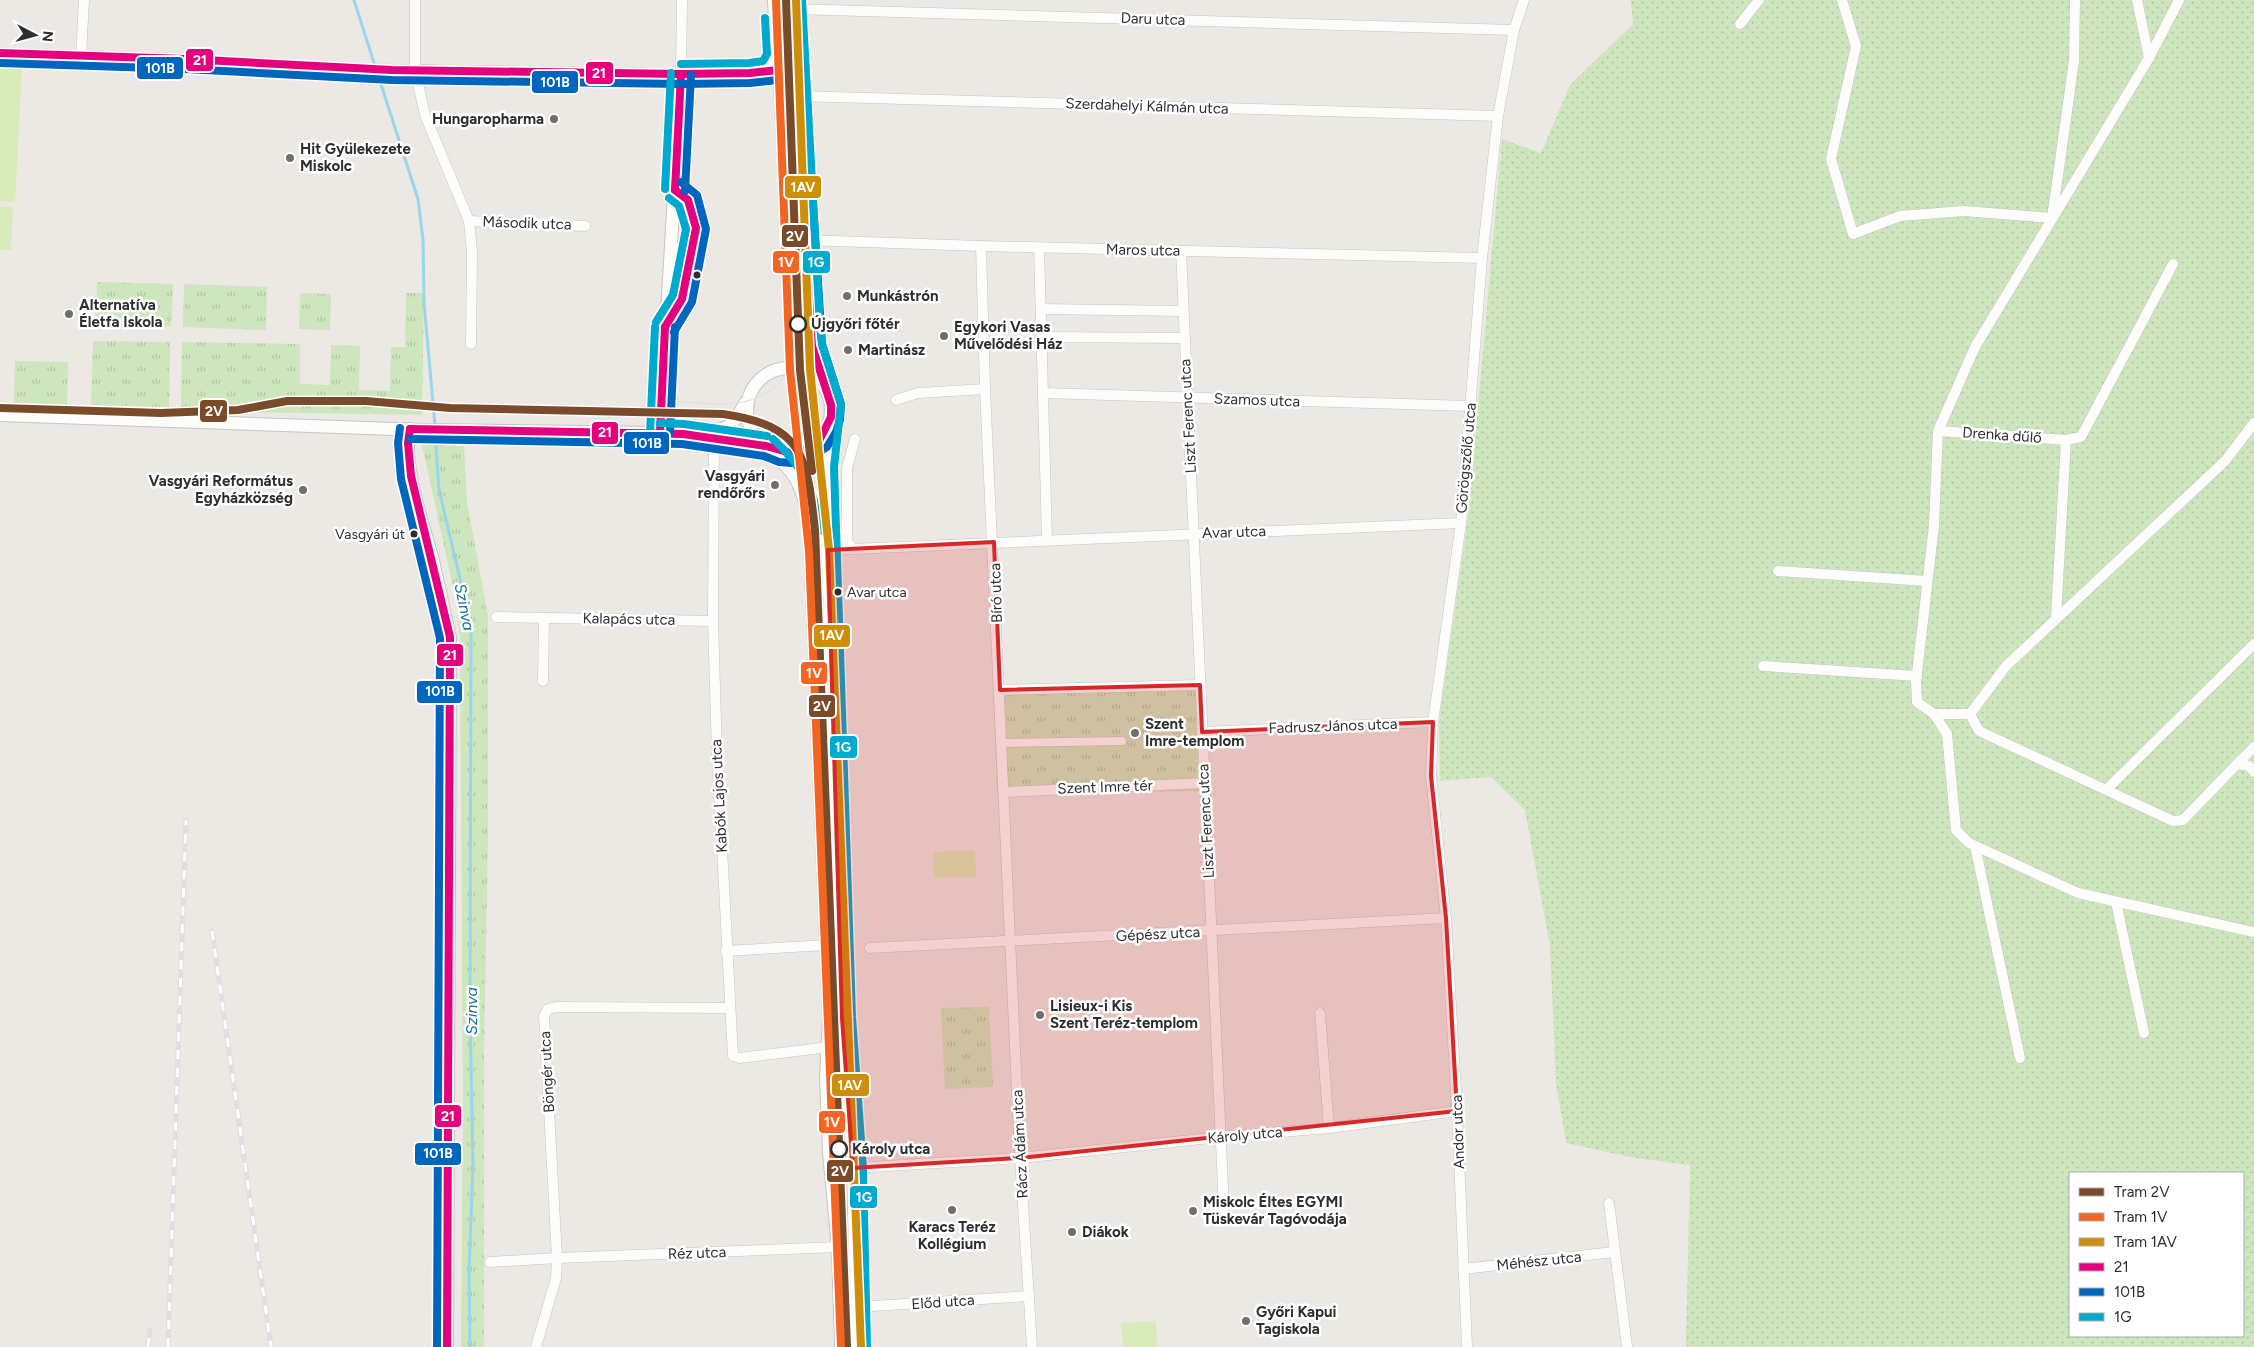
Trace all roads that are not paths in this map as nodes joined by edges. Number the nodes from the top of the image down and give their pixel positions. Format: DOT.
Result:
graph roads {
  1 [pos="84,0"];
  2 [pos="415,0"];
  3 [pos="682,0"];
  4 [pos="774,0"];
  5 [pos="1524,0"];
  6 [pos="1759,0"];
  7 [pos="1842,0"];
  8 [pos="2075,0"];
  9 [pos="2138,0"];
  10 [pos="2179,0"];
  11 [pos="792,4"];
  12 [pos="1740,24"];
  13 [pos="1514,30"];
  14 [pos="0,53"];
  15 [pos="81,56"];
  16 [pos="2149,58"];
  17 [pos="415,70"];
  18 [pos="772,70"];
  19 [pos="681,74"];
  20 [pos="795,81"];
  21 [pos="797,96"];
  22 [pos="1498,116"];
  23 [pos="2052,218"];
  24 [pos="469,221"];
  25 [pos="585,226"];
  26 [pos="805,240"];
  27 [pos="981,246"];
  28 [pos="1039,248"];
  29 [pos="1180,251"];
  30 [pos="1482,258"];
  31 [pos="2173,264"];
  32 [pos="1041,309"];
  33 [pos="1183,311"];
  34 [pos="1042,337"];
  35 [pos="1184,338"];
  36 [pos="471,344"];
  37 [pos="823,385"];
  38 [pos="985,389"];
  39 [pos="1043,393"];
  40 [pos="750,394"];
  41 [pos="1187,397"];
  42 [pos="896,400"];
  43 [pos="1470,406"];
  44 [pos="0,416"];
  45 [pos="2254,424"];
  46 [pos="827,428"];
  47 [pos="410,429"];
  48 [pos="1938,431"];
  49 [pos="660,434"];
  50 [pos="683,434"];
  51 [pos="714,438"];
  52 [pos="855,439"];
  53 [pos="2066,440"];
  54 [pos="766,446"];
  55 [pos="1461,523"];
  56 [pos="1193,534"];
  57 [pos="1047,540"];
  58 [pos="994,542"];
  59 [pos="831,548"];
  60 [pos="852,548"];
  61 [pos="1778,571"];
  62 [pos="1927,581"];
  63 [pos="496,617"];
  64 [pos="544,618"];
  65 [pos="2056,618"];
  66 [pos="713,621"];
  67 [pos="2254,644"];
  68 [pos="1764,666"];
  69 [pos="1917,676"];
  70 [pos="543,681"];
  71 [pos="1200,685"];
  72 [pos="1000,690"];
  73 [pos="1934,714"];
  74 [pos="1970,714"];
  75 [pos="1433,722"];
  76 [pos="1202,732"];
  77 [pos="1122,741"];
  78 [pos="1002,743"];
  79 [pos="2254,747"];
  80 [pos="2237,764"];
  81 [pos="2254,772"];
  82 [pos="1204,783"];
  83 [pos="2107,789"];
  84 [pos="1004,792"];
  85 [pos="1975,846"];
  86 [pos="2116,902"];
  87 [pos="1446,918"];
  88 [pos="1211,931"];
  89 [pos="2254,932"];
  90 [pos="1011,940"];
  91 [pos="827,945"];
  92 [pos="870,948"];
  93 [pos="726,951"];
  94 [pos="730,1008"];
  95 [pos="1320,1013"];
  96 [pos="2144,1033"];
  97 [pos="829,1047"];
  98 [pos="2020,1058"];
  99 [pos="1457,1111"];
  100 [pos="1329,1128"];
  101 [pos="1220,1137"];
  102 [pos="1020,1158"];
  103 [pos="853,1168"];
  104 [pos="1609,1203"];
  105 [pos="1224,1210"];
  106 [pos="838,1248"];
  107 [pos="1614,1252"];
  108 [pos="556,1258"];
  109 [pos="490,1262"];
  110 [pos="1463,1269"];
  111 [pos="1029,1296"];
  112 [pos="857,1307"];
  113 [pos="447,1347"];
  114 [pos="536,1347"];
  115 [pos="841,1347"];
  116 [pos="857,1347"];
  117 [pos="1032,1347"];
  118 [pos="1467,1347"];
  119 [pos="1627,1347"];
  1 -- 15 [label="street"];
  2 -- 17 [label="street"];
  3 -- 19 [label="street"];
  4 -- 18 [label="street"];
  5 -- 13 [label="street, Görögszőlő utca"];
  6 -- 12 [label="street"];
  7 -- 23 [label="street"];
  8 -- 23 [label="street"];
  9 -- 16 [label="street"];
  10 -- 16 [label="street"];
  11 -- 13 [label="street, Daru utca"];
  11 -- 20 [label="street"];
  13 -- 22 [label="street, Görögszőlő utca"];
  14 -- 15 [label="street"];
  15 -- 17 [label="street"];
  16 -- 23 [label="street"];
  17 -- 19 [label="street"];
  17 -- 24 [label="street"];
  18 -- 19 [label="street"];
  18 -- 20 [label="street"];
  18 -- 26 [label="street"];
  19 -- 49 [label="street"];
  20 -- 21 [label="street"];
  21 -- 22 [label="street, Szerdahelyi Kálmán utca"];
  21 -- 26 [label="street"];
  22 -- 30 [label="street, Görögszőlő utca"];
  23 -- 48 [label="street"];
  24 -- 25 [label="street, Második utca"];
  24 -- 36 [label="street"];
  26 -- 27 [label="street, Maros utca"];
  26 -- 37 [label="street"];
  27 -- 28 [label="street, Maros utca"];
  27 -- 38 [label="street, Bíró utca"];
  28 -- 29 [label="street, Maros utca"];
  28 -- 32 [label="street"];
  29 -- 30 [label="street, Maros utca"];
  29 -- 33 [label="street, Liszt Ferenc utca"];
  30 -- 43 [label="street, Görögszőlő utca"];
  31 -- 53 [label="street"];
  32 -- 33 [label="street"];
  32 -- 34 [label="street"];
  33 -- 35 [label="street, Liszt Ferenc utca"];
  34 -- 35 [label="street"];
  34 -- 39 [label="street"];
  35 -- 41 [label="street, Liszt Ferenc utca"];
  37 -- 40 [label="street"];
  37 -- 46 [label="street"];
  38 -- 42 [label="street"];
  38 -- 58 [label="street, Bíró utca"];
  39 -- 41 [label="street, Szamos utca"];
  39 -- 57 [label="street"];
  40 -- 50 [label="street"];
  40 -- 54 [label="street"];
  41 -- 43 [label="street, Szamos utca"];
  41 -- 56 [label="street, Liszt Ferenc utca"];
  43 -- 55 [label="street, Görögszőlő utca"];
  44 -- 47 [label="street"];
  45 -- 65 [label="street"];
  46 -- 54 [label="street"];
  46 -- 59 [label="street"];
  47 -- 49 [label="street"];
  47 -- 113 [label="street"];
  48 -- 53 [label="street, Drenka dűlő"];
  48 -- 62 [label="street"];
  49 -- 50 [label="street"];
  50 -- 51 [label="street"];
  51 -- 54 [label="street"];
  51 -- 66 [label="street, Kabók Lajos utca"];
  52 -- 60 [label="street"];
  53 -- 65 [label="street"];
  54 -- 91 [label="street"];
  55 -- 56 [label="street, Avar utca"];
  55 -- 75 [label="street, Görögszőlő utca"];
  56 -- 57 [label="street, Avar utca"];
  56 -- 71 [label="street, Liszt Ferenc utca"];
  57 -- 58 [label="street, Avar utca"];
  58 -- 60 [label="street, Avar utca"];
  58 -- 72 [label="street, Bíró utca"];
  59 -- 60 [label="street, Avar utca"];
  59 -- 103 [label="street"];
  61 -- 62 [label="street"];
  62 -- 69 [label="street"];
  63 -- 64 [label="street, Kalapács utca"];
  64 -- 66 [label="street, Kalapács utca"];
  64 -- 70 [label="street"];
  65 -- 74 [label="street"];
  66 -- 93 [label="street, Kabók Lajos utca"];
  67 -- 83 [label="street"];
  68 -- 69 [label="street"];
  69 -- 73 [label="street"];
  71 -- 72 [label="street"];
  71 -- 76 [label="street, Liszt Ferenc utca"];
  72 -- 78 [label="street, Bíró utca"];
  73 -- 74 [label="street"];
  73 -- 85 [label="street"];
  74 -- 83 [label="street"];
  75 -- 76 [label="street, Fadrusz János utca"];
  75 -- 87 [label="street, Görögszőlő utca"];
  76 -- 82 [label="street, Liszt Ferenc utca"];
  77 -- 78 [label="street"];
  78 -- 84 [label="street, Bíró utca"];
  79 -- 80 [label="street"];
  80 -- 81 [label="street"];
  80 -- 83 [label="street"];
  82 -- 84 [label="street, Szent Imre tér"];
  82 -- 88 [label="street, Liszt Ferenc utca"];
  84 -- 90 [label="street, Bíró utca"];
  85 -- 86 [label="street"];
  85 -- 98 [label="street"];
  86 -- 89 [label="street"];
  86 -- 96 [label="street"];
  87 -- 88 [label="street, Gépész utca"];
  87 -- 99 [label="street, Andor utca"];
  88 -- 90 [label="street, Gépész utca"];
  88 -- 101 [label="street, Liszt Ferenc utca"];
  90 -- 92 [label="street, Gépész utca"];
  90 -- 102 [label="street, Rácz Ádám utca"];
  91 -- 93 [label="street"];
  91 -- 97 [label="street"];
  93 -- 94 [label="street, Kabók Lajos utca"];
  94 -- 97 [label="street, Kabók Lajos utca"];
  94 -- 108 [label="street, Böngér utca"];
  95 -- 100 [label="street"];
  97 -- 106 [label="street"];
  99 -- 100 [label="street, Károly utca"];
  99 -- 110 [label="street, Andor utca"];
  100 -- 101 [label="street, Károly utca"];
  101 -- 102 [label="street, Károly utca"];
  101 -- 105 [label="street, Liszt Ferenc utca"];
  102 -- 103 [label="street, Károly utca"];
  102 -- 111 [label="street, Rácz Ádám utca"];
  103 -- 112 [label="street"];
  104 -- 107 [label="street"];
  106 -- 108 [label="street, Réz utca"];
  106 -- 115 [label="street"];
  107 -- 110 [label="street, Méhész utca"];
  107 -- 119 [label="street"];
  108 -- 109 [label="street, Réz utca"];
  108 -- 114 [label="street"];
  110 -- 118 [label="street, Andor utca"];
  111 -- 112 [label="street, Előd utca"];
  111 -- 117 [label="street, Rácz Ádám utca"];
  112 -- 116 [label="street"];
}
